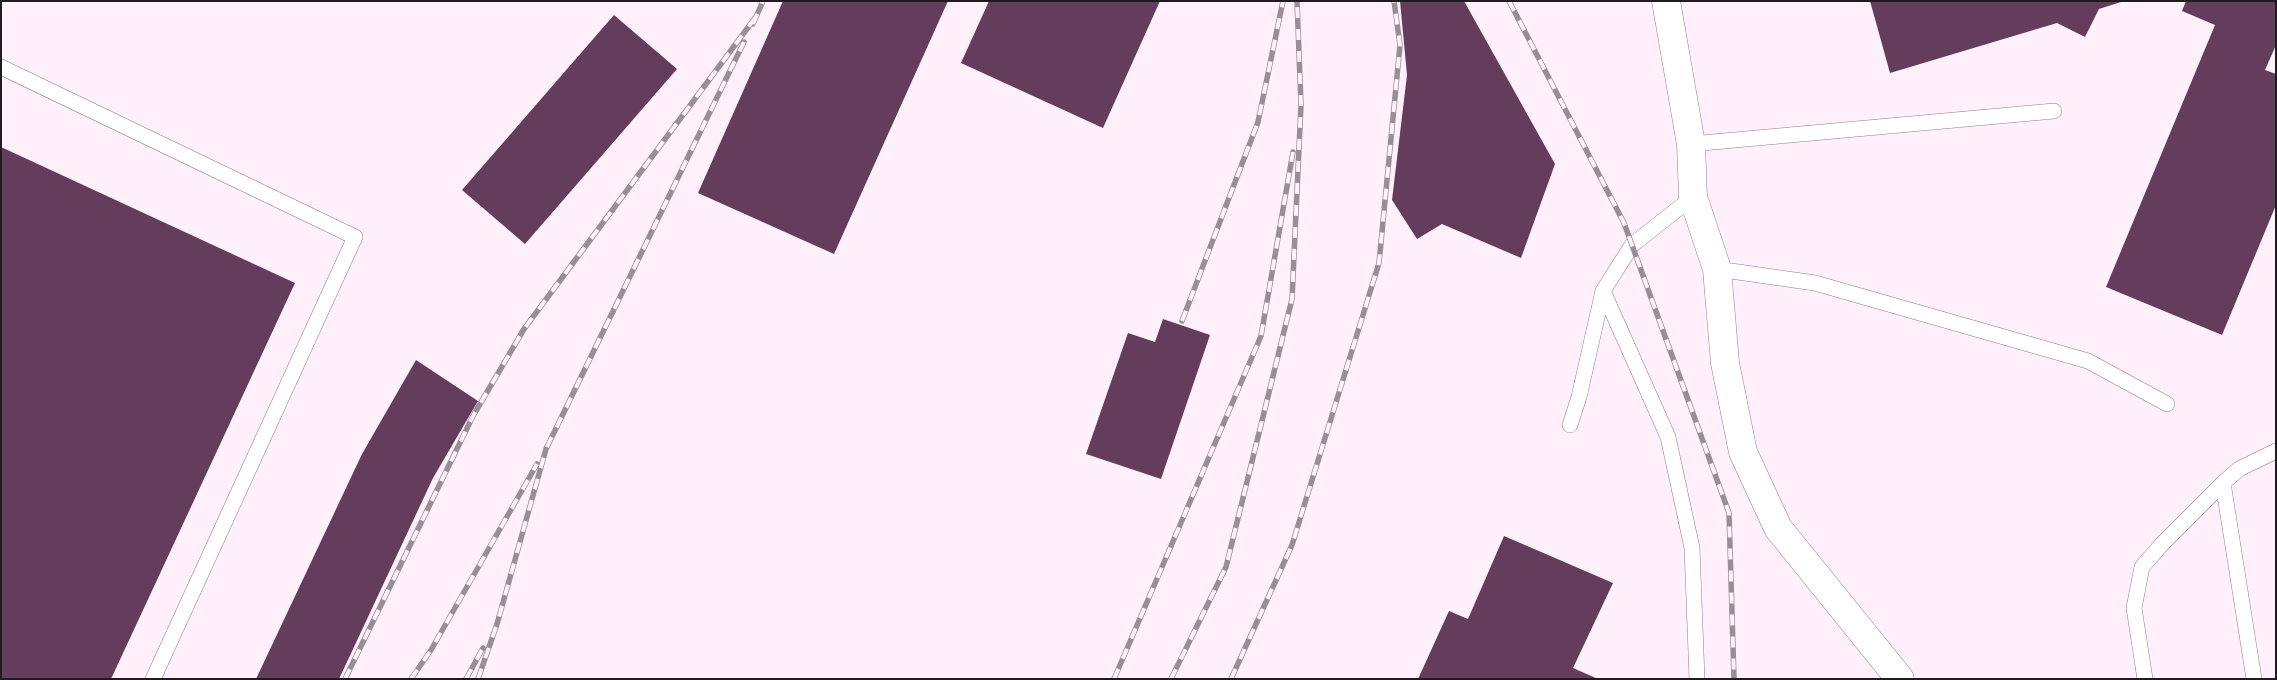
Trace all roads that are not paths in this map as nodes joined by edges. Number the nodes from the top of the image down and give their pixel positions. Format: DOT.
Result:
graph roads {
  1 [pos="1666,1"];
  2 [pos="1,67"];
  3 [pos="2054,111"];
  4 [pos="1691,144"];
  5 [pos="1693,197"];
  6 [pos="1717,269"];
  7 [pos="1603,291"];
  8 [pos="2167,404"];
  9 [pos="1570,425"];
  10 [pos="2276,451"];
  11 [pos="2223,483"];
  12 [pos="153,679"];
  13 [pos="1697,679"];
  14 [pos="1900,679"];
  15 [pos="2145,679"];
  16 [pos="2254,679"];
  1 -- 4 [label="street"];
  2 -- 12 [label="lane"];
  3 -- 4 [label="lane"];
  4 -- 5 [label="street"];
  5 -- 6 [label="street"];
  5 -- 7 [label="lane"];
  6 -- 8 [label="lane"];
  6 -- 14 [label="street"];
  7 -- 9 [label="lane"];
  7 -- 13 [label="lane"];
  10 -- 11 [label="lane"];
  11 -- 15 [label="lane"];
  11 -- 16 [label="lane"];
}
